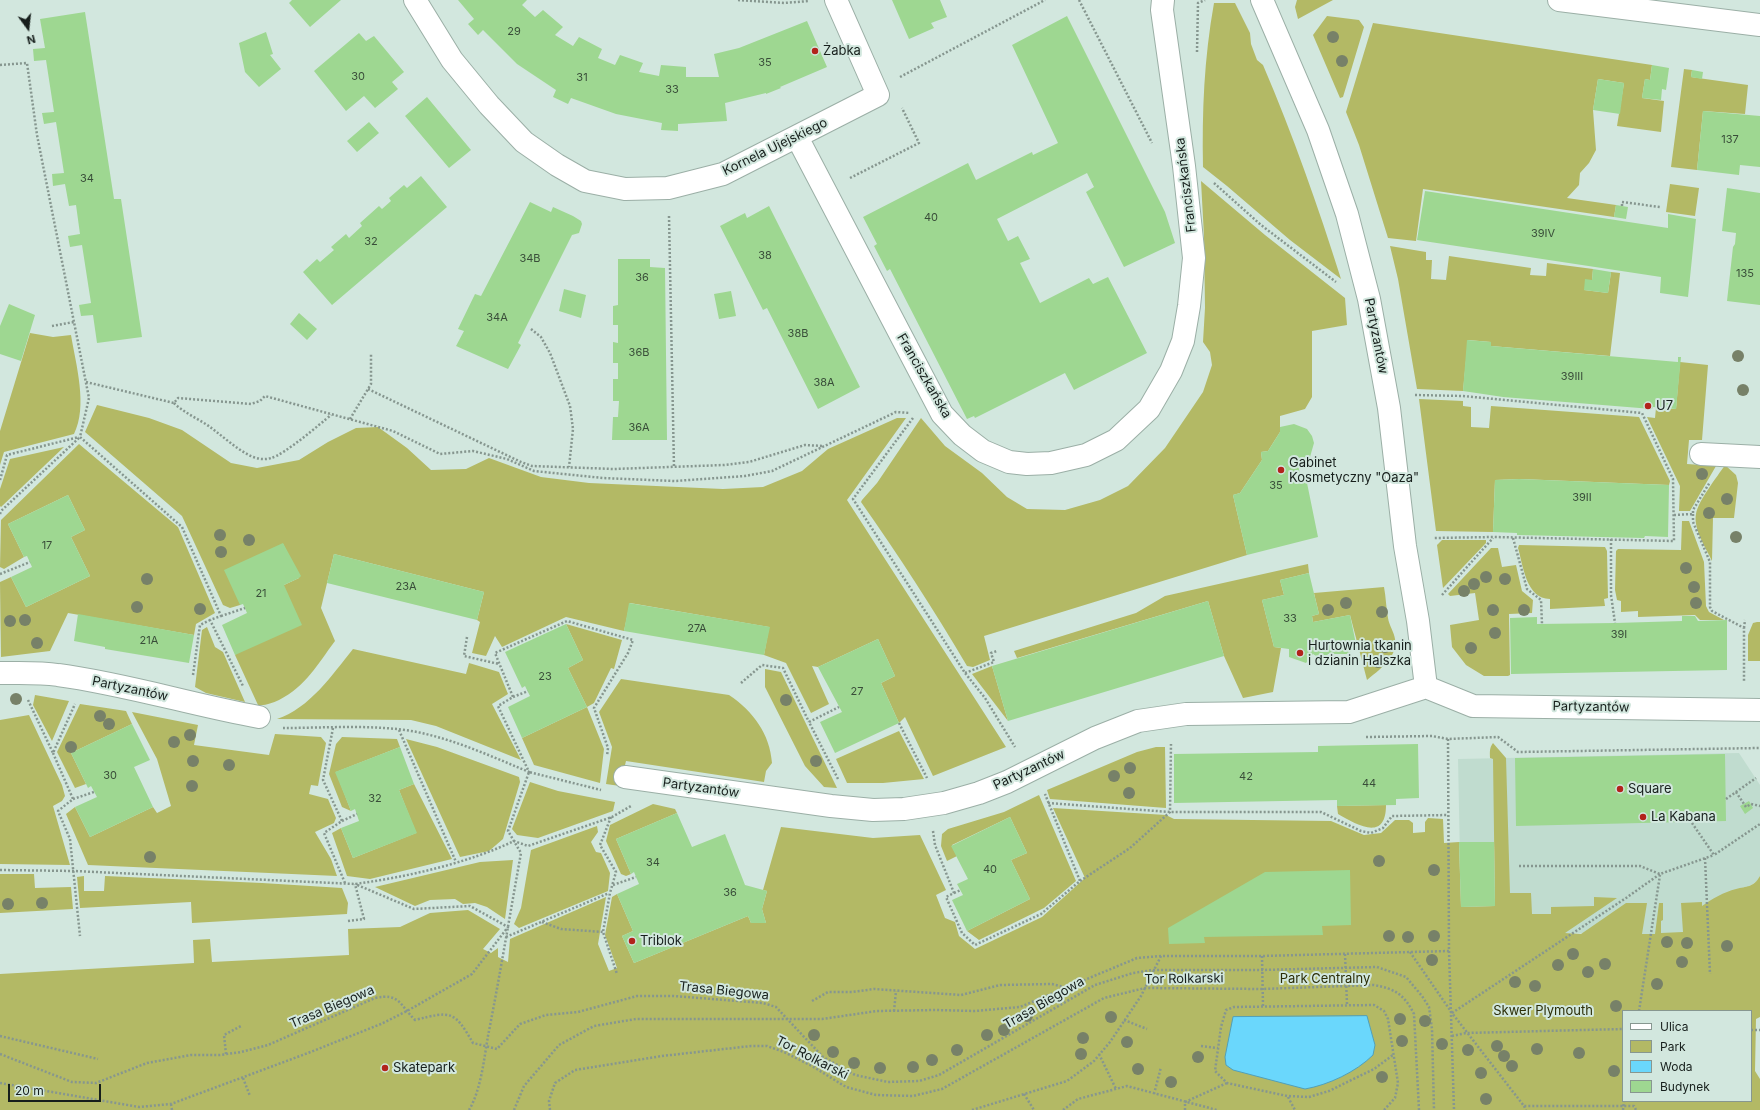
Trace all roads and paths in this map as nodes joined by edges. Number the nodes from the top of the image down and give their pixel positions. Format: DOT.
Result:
graph roads {
  1 [pos="415,0"];
  2 [pos="738,0"];
  3 [pos="836,0"];
  4 [pos="1044,0"];
  5 [pos="1079,0"];
  6 [pos="1163,0"];
  7 [pos="1205,0"];
  8 [pos="1262,0"];
  9 [pos="1559,0"];
  10 [pos="813,1"];
  11 [pos="1198,3"];
  12 [pos="1760,25"];
  13 [pos="0,65"];
  14 [pos="894,80"];
  15 [pos="899,103"];
  16 [pos="797,137"];
  17 [pos="1154,148"];
  18 [pos="1184,171"];
  19 [pos="824,191"];
  20 [pos="1622,206"];
  21 [pos="1660,207"];
  22 [pos="669,214"];
  23 [pos="1342,286"];
  24 [pos="74,322"];
  25 [pos="52,326"];
  26 [pos="531,329"];
  27 [pos="371,354"];
  28 [pos="86,382"];
  29 [pos="368,389"];
  30 [pos="1414,395"];
  31 [pos="174,403"];
  32 [pos="332,414"];
  33 [pos="350,419"];
  34 [pos="80,437"];
  35 [pos="824,446"];
  36 [pos="1700,454"];
  37 [pos="1726,455"];
  38 [pos="1760,457"];
  39 [pos="521,464"];
  40 [pos="569,467"];
  41 [pos="674,467"];
  42 [pos="0,480"];
  43 [pos="0,512"];
  44 [pos="1693,514"];
  45 [pos="1674,515"];
  46 [pos="1494,537"];
  47 [pos="1434,538"];
  48 [pos="1513,538"];
  49 [pos="1611,539"];
  50 [pos="30,562"];
  51 [pos="0,574"];
  52 [pos="1440,597"];
  53 [pos="245,608"];
  54 [pos="221,616"];
  55 [pos="210,620"];
  56 [pos="1745,620"];
  57 [pos="1615,623"];
  58 [pos="1542,624"];
  59 [pos="1744,628"];
  60 [pos="467,637"];
  61 [pos="222,645"];
  62 [pos="997,650"];
  63 [pos="500,664"];
  64 [pos="0,673"];
  65 [pos="966,673"];
  66 [pos="1744,681"];
  67 [pos="741,683"];
  68 [pos="1426,687"];
  69 [pos="528,691"];
  70 [pos="26,695"];
  71 [pos="513,697"];
  72 [pos="189,701"];
  73 [pos="75,704"];
  74 [pos="839,707"];
  75 [pos="1760,710"];
  76 [pos="259,717"];
  77 [pos="809,722"];
  78 [pos="899,723"];
  79 [pos="280,728"];
  80 [pos="333,728"];
  81 [pos="399,730"];
  82 [pos="1171,739"];
  83 [pos="1448,739"];
  84 [pos="1760,748"];
  85 [pos="1518,752"];
  86 [pos="53,753"];
  87 [pos="606,762"];
  88 [pos="1030,771"];
  89 [pos="529,772"];
  90 [pos="625,777"];
  91 [pos="1756,778"];
  92 [pos="928,779"];
  93 [pos="602,783"];
  94 [pos="840,784"];
  95 [pos="601,790"];
  96 [pos="609,791"];
  97 [pos="94,792"];
  98 [pos="1736,792"];
  99 [pos="73,799"];
  100 [pos="1726,800"];
  101 [pos="637,802"];
  102 [pos="1048,804"];
  103 [pos="1760,806"];
  104 [pos="1170,812"];
  105 [pos="357,814"];
  106 [pos="1448,816"];
  107 [pos="612,817"];
  108 [pos="342,821"];
  109 [pos="1692,823"];
  110 [pos="1760,824"];
  111 [pos="932,828"];
  112 [pos="514,841"];
  113 [pos="1714,855"];
  114 [pos="1705,858"];
  115 [pos="456,862"];
  116 [pos="1519,866"];
  117 [pos="0,870"];
  118 [pos="74,871"];
  119 [pos="1660,874"];
  120 [pos="636,877"];
  121 [pos="1080,882"];
  122 [pos="345,883"];
  123 [pos="356,884"];
  124 [pos="612,885"];
  125 [pos="960,890"];
  126 [pos="610,893"];
  127 [pos="954,893"];
  128 [pos="348,920"];
  129 [pos="541,922"];
  130 [pos="508,927"];
  131 [pos="603,932"];
  132 [pos="80,936"];
  133 [pos="506,937"];
  134 [pos="1449,951"];
  135 [pos="1410,952"];
  136 [pos="1345,954"];
  137 [pos="1160,956"];
  138 [pos="1262,956"];
  139 [pos="1346,968"];
  140 [pos="1153,970"];
  141 [pos="1262,970"];
  142 [pos="617,974"];
  143 [pos="1710,974"];
  144 [pos="1346,986"];
  145 [pos="1067,988"];
  146 [pos="1145,988"];
  147 [pos="1262,989"];
  148 [pos="896,991"];
  149 [pos="812,1002"];
  150 [pos="1347,1004"];
  151 [pos="1263,1006"];
  152 [pos="1639,1010"];
  153 [pos="407,1011"];
  154 [pos="894,1011"];
  155 [pos="1452,1013"];
  156 [pos="788,1020"];
  157 [pos="1124,1020"];
  158 [pos="241,1026"];
  159 [pos="1147,1029"];
  160 [pos="1622,1029"];
  161 [pos="1466,1032"];
  162 [pos="0,1036"];
  163 [pos="1452,1036"];
  164 [pos="1201,1046"];
  165 [pos="486,1047"];
  166 [pos="1218,1048"];
  167 [pos="0,1054"];
  168 [pos="226,1054"];
  169 [pos="1099,1054"];
  170 [pos="1393,1055"];
  171 [pos="98,1059"];
  172 [pos="1162,1067"];
  173 [pos="243,1078"];
  174 [pos="0,1083"];
  175 [pos="1227,1083"];
  176 [pos="1116,1089"];
  177 [pos="1024,1094"];
  178 [pos="1154,1094"];
  179 [pos="250,1096"];
  180 [pos="1287,1096"];
  181 [pos="1185,1102"];
  182 [pos="1624,1102"];
  183 [pos="172,1104"];
  184 [pos="1524,1106"];
  185 [pos="1624,1106"];
  186 [pos="172,1110"];
  187 [pos="469,1110"];
  188 [pos="514,1110"];
  189 [pos="550,1110"];
  190 [pos="972,1110"];
  191 [pos="1034,1110"];
  192 [pos="1063,1110"];
  193 [pos="1185,1110"];
  194 [pos="1217,1110"];
  195 [pos="1295,1110"];
  196 [pos="1384,1110"];
  197 [pos="1418,1110"];
  198 [pos="1434,1110"];
  199 [pos="1454,1110"];
  200 [pos="1527,1110"];
  201 [pos="1620,1110"];
  202 [pos="1624,1110"];
  203 [pos="1636,1110"];
  1 -- 16 [label="street, Kornela Ujejskiego"];
  2 -- 10 [label="path"];
  3 -- 16 [label="street, Kornela Ujejskiego"];
  4 -- 14 [label="path"];
  5 -- 17 [label="path"];
  6 -- 18 [label="street, Franciszkańska"];
  7 -- 11 [label="path"];
  8 -- 68 [label="street, Partyzantów"];
  9 -- 12 [label="street"];
  13 -- 24 [label="path"];
  15 -- 19 [label="path"];
  16 -- 19 [label="street, Franciszkańska"];
  18 -- 19 [label="street, Franciszkańska"];
  18 -- 23 [label="path"];
  20 -- 21 [label="path"];
  22 -- 41 [label="path"];
  24 -- 25 [label="path"];
  24 -- 28 [label="path"];
  26 -- 40 [label="path"];
  27 -- 29 [label="path"];
  28 -- 31 [label="path"];
  28 -- 34 [label="path"];
  29 -- 33 [label="path"];
  29 -- 39 [label="path"];
  30 -- 45 [label="path"];
  31 -- 32 [label="path"];
  31 -- 32 [label="path"];
  32 -- 33 [label="path"];
  33 -- 39 [label="path"];
  34 -- 42 [label="path"];
  34 -- 43 [label="path"];
  34 -- 54 [label="path"];
  35 -- 39 [label="path"];
  35 -- 41 [label="path"];
  35 -- 65 [label="path"];
  36 -- 37 [label="street"];
  37 -- 38 [label="street"];
  37 -- 44 [label="path"];
  39 -- 40 [label="path"];
  40 -- 41 [label="path"];
  44 -- 45 [label="path"];
  44 -- 59 [label="path"];
  45 -- 49 [label="path"];
  46 -- 47 [label="path"];
  46 -- 48 [label="path"];
  46 -- 52 [label="path"];
  48 -- 49 [label="path"];
  48 -- 58 [label="path"];
  49 -- 57 [label="path"];
  50 -- 51 [label="path"];
  53 -- 54 [label="path"];
  54 -- 55 [label="path"];
  55 -- 61 [label="path"];
  55 -- 72 [label="path"];
  56 -- 59 [label="path"];
  59 -- 66 [label="path"];
  60 -- 63 [label="path"];
  62 -- 65 [label="path"];
  63 -- 71 [label="path"];
  63 -- 87 [label="path"];
  64 -- 72 [label="street, Partyzantów"];
  65 -- 88 [label="path"];
  67 -- 77 [label="path"];
  68 -- 75 [label="street, Partyzantów"];
  68 -- 88 [label="street, Partyzantów"];
  69 -- 71 [label="path"];
  70 -- 86 [label="path"];
  71 -- 89 [label="path"];
  72 -- 76 [label="street, Partyzantów"];
  73 -- 86 [label="path"];
  74 -- 77 [label="path"];
  77 -- 94 [label="path"];
  78 -- 92 [label="path"];
  79 -- 80 [label="path"];
  80 -- 81 [label="path"];
  80 -- 108 [label="path"];
  81 -- 89 [label="path"];
  81 -- 115 [label="path"];
  82 -- 104 [label="path"];
  83 -- 106 [label="path"];
  84 -- 85 [label="path"];
  86 -- 99 [label="path"];
  88 -- 90 [label="street, Partyzantów"];
  88 -- 102 [label="path"];
  89 -- 95 [label="path"];
  89 -- 112 [label="path"];
  91 -- 98 [label="path"];
  93 -- 95 [label="path"];
  95 -- 96 [label="path"];
  97 -- 99 [label="path"];
  98 -- 100 [label="path"];
  98 -- 103 [label="path"];
  99 -- 118 [label="path"];
  101 -- 107 [label="path"];
  102 -- 104 [label="path"];
  102 -- 121 [label="path"];
  104 -- 106 [label="path"];
  104 -- 121 [label="path"];
  105 -- 108 [label="path"];
  106 -- 134 [label="path"];
  107 -- 112 [label="path"];
  107 -- 124 [label="path"];
  108 -- 122 [label="path"];
  109 -- 113 [label="path"];
  110 -- 113 [label="path"];
  111 -- 127 [label="path"];
  112 -- 115 [label="path"];
  112 -- 130 [label="path"];
  113 -- 114 [label="path"];
  114 -- 119 [label="path"];
  114 -- 143 [label="path"];
  115 -- 123 [label="path"];
  116 -- 119 [label="path"];
  117 -- 118 [label="path"];
  118 -- 122 [label="path"];
  118 -- 132 [label="path"];
  119 -- 152 [label="path"];
  119 -- 155 [label="path"];
  120 -- 124 [label="path"];
  121 -- 127 [label="path"];
  122 -- 123 [label="path"];
  123 -- 128 [label="path"];
  123 -- 130 [label="path"];
  124 -- 126 [label="path"];
  125 -- 127 [label="path"];
  126 -- 129 [label="path"];
  126 -- 131 [label="path"];
  129 -- 131 [label="path"];
  129 -- 133 [label="path"];
  130 -- 133 [label="path"];
  130 -- 153 [label="path"];
  131 -- 142 [label="path"];
  133 -- 165 [label="path"];
  134 -- 135 [label="path"];
  134 -- 155 [label="path"];
  135 -- 136 [label="path"];
  135 -- 155 [label="path"];
  136 -- 138 [label="path"];
  136 -- 139 [label="path"];
  137 -- 138 [label="path"];
  137 -- 140 [label="path"];
  137 -- 145 [label="path"];
  138 -- 141 [label="path"];
  139 -- 141 [label="path, Trasa Biegowa"];
  139 -- 144 [label="path"];
  139 -- 198 [label="path, Trasa Biegowa"];
  140 -- 141 [label="path, Trasa Biegowa"];
  140 -- 146 [label="path"];
  140 -- 156 [label="path, Trasa Biegowa"];
  141 -- 147 [label="path"];
  144 -- 147 [label="path, Tor Rolkarski"];
  144 -- 150 [label="path"];
  144 -- 197 [label="path, Tor Rolkarski"];
  145 -- 148 [label="path"];
  145 -- 154 [label="path"];
  146 -- 147 [label="path, Tor Rolkarski"];
  146 -- 157 [label="path"];
  146 -- 189 [label="path, Tor Rolkarski"];
  147 -- 151 [label="path"];
  148 -- 149 [label="path"];
  148 -- 154 [label="path"];
  150 -- 151 [label="path"];
  150 -- 170 [label="path"];
  151 -- 166 [label="path"];
  153 -- 165 [label="path, Trasa Biegowa"];
  153 -- 168 [label="path, Trasa Biegowa"];
  153 -- 173 [label="path"];
  154 -- 156 [label="path"];
  155 -- 161 [label="path"];
  155 -- 163 [label="path"];
  156 -- 165 [label="path, Trasa Biegowa"];
  156 -- 188 [label="path"];
  157 -- 159 [label="path"];
  157 -- 169 [label="path"];
  158 -- 168 [label="path"];
  160 -- 161 [label="path"];
  161 -- 163 [label="path"];
  161 -- 184 [label="path"];
  162 -- 171 [label="path"];
  163 -- 199 [label="path"];
  164 -- 166 [label="path"];
  165 -- 187 [label="path"];
  166 -- 175 [label="path"];
  167 -- 168 [label="path, Trasa Biegowa"];
  169 -- 176 [label="path"];
  169 -- 177 [label="path"];
  170 -- 180 [label="path"];
  170 -- 196 [label="path"];
  172 -- 178 [label="path"];
  173 -- 179 [label="path"];
  173 -- 183 [label="path"];
  174 -- 183 [label="path"];
  175 -- 180 [label="path"];
  175 -- 181 [label="path"];
  176 -- 178 [label="path"];
  176 -- 192 [label="path"];
  177 -- 190 [label="path"];
  177 -- 191 [label="path"];
  178 -- 181 [label="path"];
  180 -- 195 [label="path"];
  181 -- 193 [label="path"];
  181 -- 194 [label="path"];
  182 -- 185 [label="path"];
  183 -- 186 [label="path"];
  184 -- 185 [label="path"];
  184 -- 200 [label="path"];
  185 -- 201 [label="path"];
  185 -- 202 [label="path"];
  185 -- 203 [label="path"];
}
